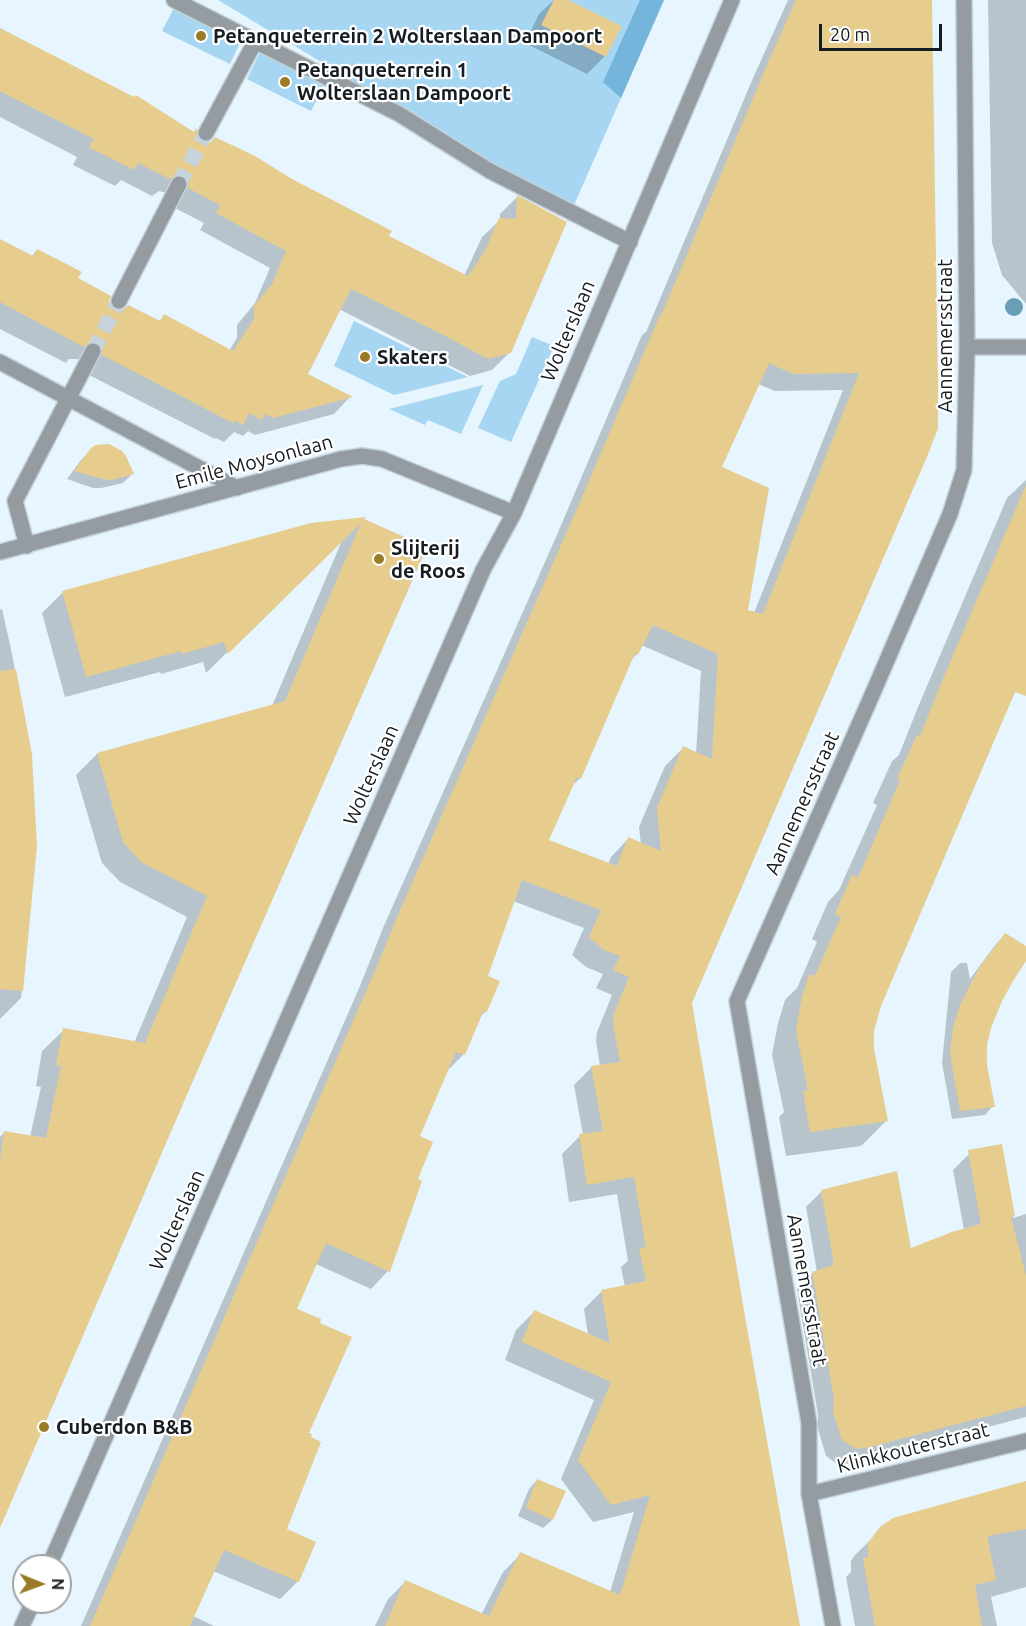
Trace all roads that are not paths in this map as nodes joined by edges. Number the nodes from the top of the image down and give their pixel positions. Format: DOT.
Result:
graph roads {
  1 [pos="174,0"];
  2 [pos="732,0"];
  3 [pos="964,0"];
  4 [pos="255,42"];
  5 [pos="206,133"];
  6 [pos="179,184"];
  7 [pos="630,242"];
  8 [pos="119,301"];
  9 [pos="967,347"];
  10 [pos="1026,347"];
  11 [pos="93,351"];
  12 [pos="0,362"];
  13 [pos="69,398"];
  14 [pos="237,488"];
  15 [pos="514,513"];
  16 [pos="27,546"];
  17 [pos="0,552"];
  18 [pos="1026,1441"];
  19 [pos="809,1494"];
  20 [pos="54,1554"];
  21 [pos="833,1626"];
  1 -- 4 [label="street"];
  2 -- 7 [label="street, Wolterslaan"];
  3 -- 9 [label="street, Aannemersstraat"];
  4 -- 5 [label="street"];
  4 -- 7 [label="street"];
  6 -- 8 [label="street"];
  7 -- 15 [label="street, Wolterslaan"];
  9 -- 10 [label="street"];
  9 -- 19 [label="street, Aannemersstraat"];
  11 -- 13 [label="street"];
  12 -- 13 [label="street"];
  13 -- 14 [label="street"];
  13 -- 16 [label="street"];
  14 -- 15 [label="street, Emile Moysonlaan"];
  14 -- 16 [label="street, Emile Moysonlaan"];
  15 -- 20 [label="street, Wolterslaan"];
  16 -- 17 [label="street, Emile Moysonlaan"];
  18 -- 19 [label="street, Klinkkouterstraat"];
  19 -- 21 [label="street, Aannemersstraat"];
}
